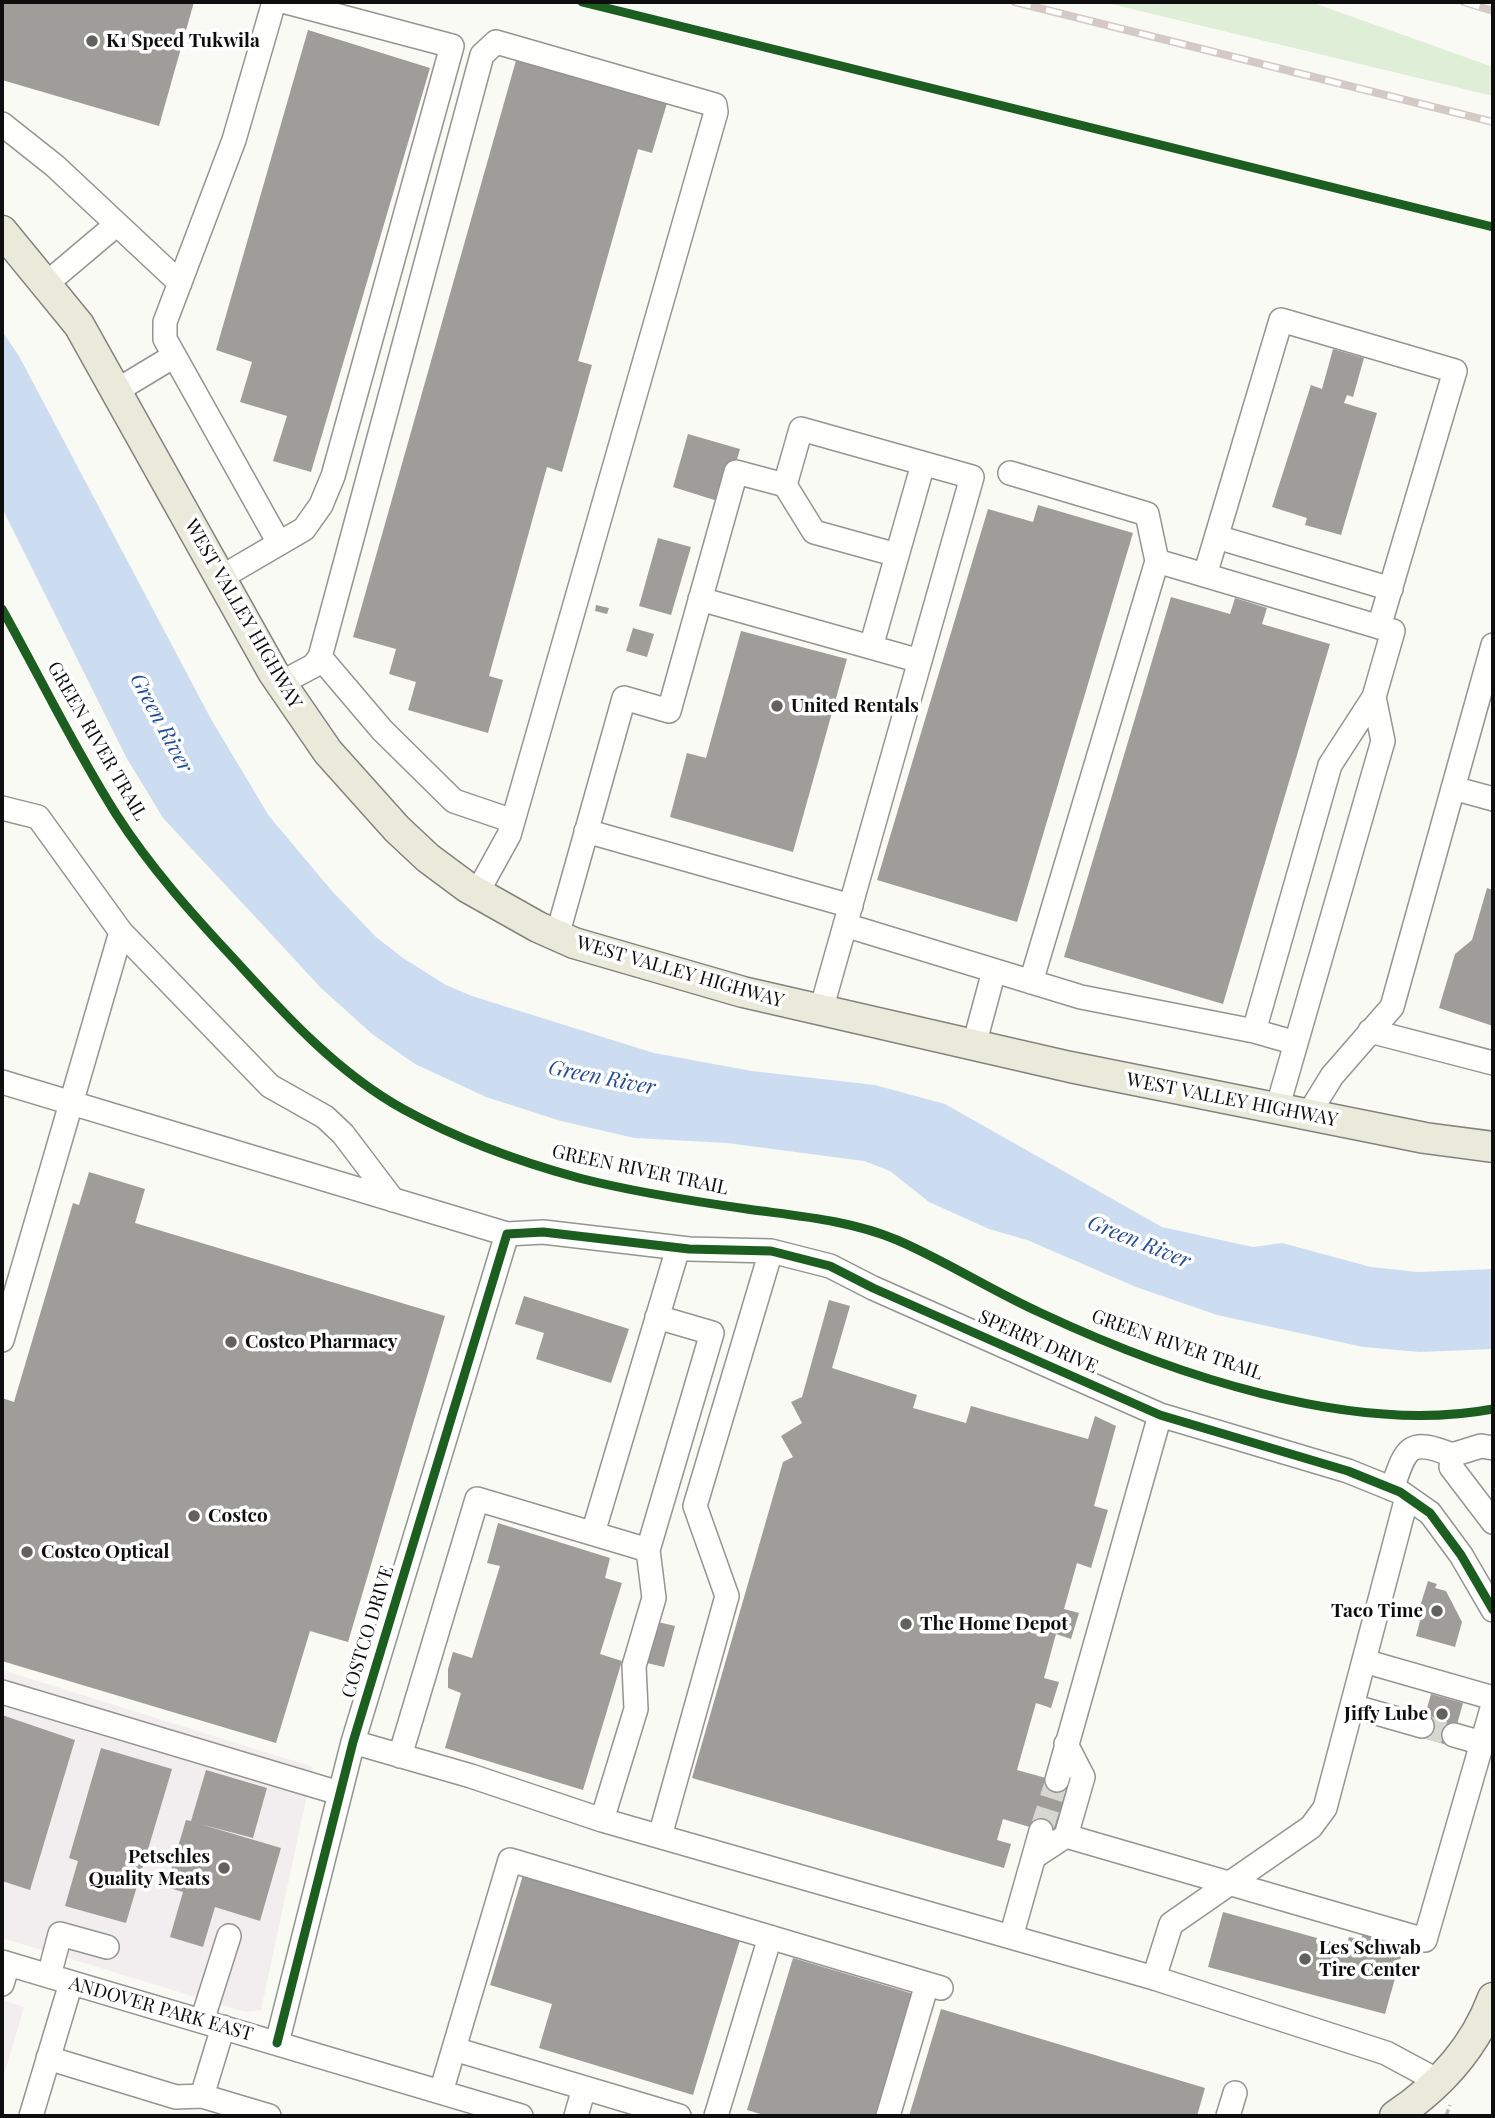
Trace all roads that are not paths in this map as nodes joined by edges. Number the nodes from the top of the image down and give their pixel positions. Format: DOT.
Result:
graph roads {
  1 [pos="274,2"];
  2 [pos="286,2"];
  3 [pos="2,124"];
  4 [pos="117,224"];
  5 [pos="2,231"];
  6 [pos="180,283"];
  7 [pos="46,284"];
  8 [pos="174,356"];
  9 [pos="116,391"];
  10 [pos="923,464"];
  11 [pos="1010,473"];
  12 [pos="785,485"];
  13 [pos="1217,537"];
  14 [pos="279,543"];
  15 [pos="897,555"];
  16 [pos="1157,561"];
  17 [pos="1205,575"];
  18 [pos="220,578"];
  19 [pos="1391,589"];
  20 [pos="700,599"];
  21 [pos="1379,627"];
  22 [pos="1493,645"];
  23 [pos="871,648"];
  24 [pos="320,657"];
  25 [pos="920,661"];
  26 [pos="281,683"];
  27 [pos="1374,697"];
  28 [pos="1453,788"];
  29 [pos="1493,800"];
  30 [pos="2,808"];
  31 [pos="513,821"];
  32 [pos="586,831"];
  33 [pos="477,893"];
  34 [pos="848,915"];
  35 [pos="121,932"];
  36 [pos="557,936"];
  37 [pos="994,971"];
  38 [pos="1031,982"];
  39 [pos="821,1010"];
  40 [pos="1254,1031"];
  41 [pos="1370,1031"];
  42 [pos="1296,1043"];
  43 [pos="974,1045"];
  44 [pos="1493,1063"];
  45 [pos="2,1082"];
  46 [pos="71,1103"];
  47 [pos="1277,1109"];
  48 [pos="1308,1115"];
  49 [pos="1493,1147"];
  50 [pos="393,1200"];
  51 [pos="507,1234"];
  52 [pos="678,1248"];
  53 [pos="771,1251"];
  54 [pos="657,1317"];
  55 [pos="3,1331"];
  56 [pos="1160,1415"];
  57 [pos="1493,1448"];
  58 [pos="1452,1455"];
  59 [pos="1400,1493"];
  60 [pos="1493,1522"];
  61 [pos="593,1533"];
  62 [pos="648,1550"];
  63 [pos="1493,1610"];
  64 [pos="1364,1661"];
  65 [pos="2,1692"];
  66 [pos="1493,1698"];
  67 [pos="1493,1704"];
  68 [pos="1352,1706"];
  69 [pos="1422,1726"];
  70 [pos="1454,1735"];
  71 [pos="353,1742"];
  72 [pos="1482,1743"];
  73 [pos="1066,1744"];
  74 [pos="400,1756"];
  75 [pos="1057,1780"];
  76 [pos="339,1793"];
  77 [pos="602,1820"];
  78 [pos="1041,1830"];
  79 [pos="660,1836"];
  80 [pos="1066,1836"];
  81 [pos="1034,1857"];
  82 [pos="1228,1883"];
  83 [pos="229,1936"];
  84 [pos="769,1937"];
  85 [pos="1011,1937"];
  86 [pos="107,1947"];
  87 [pos="4,1970"];
  88 [pos="49,1976"];
  89 [pos="1154,1978"];
  90 [pos="71,1983"];
  91 [pos="1493,1998"];
  92 [pos="213,2024"];
  93 [pos="277,2043"];
  94 [pos="454,2049"];
  95 [pos="48,2059"];
  96 [pos="584,2088"];
  97 [pos="441,2092"];
  98 [pos="1235,2092"];
  99 [pos="1446,2092"];
  100 [pos="202,2096"];
  101 [pos="31,2116"];
  102 [pos="269,2116"];
  103 [pos="521,2116"];
  104 [pos="576,2116"];
  105 [pos="679,2116"];
  106 [pos="716,2116"];
  107 [pos="888,2116"];
  108 [pos="1228,2116"];
  109 [pos="1395,2116"];
  1 -- 6 [label="street"];
  2 -- 14 [label="street"];
  3 -- 4 [label="street"];
  4 -- 6 [label="street"];
  4 -- 7 [label="street"];
  5 -- 7 [label="main road, WEST VALLEY HIGHWAY"];
  6 -- 8 [label="street"];
  7 -- 9 [label="main road, WEST VALLEY HIGHWAY"];
  8 -- 9 [label="street"];
  8 -- 14 [label="street"];
  9 -- 18 [label="main road, WEST VALLEY HIGHWAY"];
  10 -- 12 [label="street"];
  10 -- 15 [label="street"];
  10 -- 25 [label="street"];
  11 -- 16 [label="street"];
  12 -- 15 [label="street"];
  12 -- 20 [label="street"];
  13 -- 17 [label="street"];
  13 -- 19 [label="street"];
  13 -- 19 [label="street"];
  14 -- 18 [label="street"];
  15 -- 23 [label="street"];
  16 -- 17 [label="street"];
  16 -- 38 [label="street"];
  17 -- 21 [label="street"];
  18 -- 26 [label="main road, WEST VALLEY HIGHWAY"];
  19 -- 21 [label="street"];
  20 -- 23 [label="street"];
  20 -- 32 [label="street"];
  21 -- 27 [label="street"];
  22 -- 28 [label="street"];
  23 -- 25 [label="street"];
  24 -- 26 [label="street"];
  24 -- 31 [label="street"];
  24 -- 31 [label="street"];
  25 -- 34 [label="street"];
  26 -- 33 [label="main road, WEST VALLEY HIGHWAY"];
  27 -- 40 [label="street"];
  27 -- 42 [label="street"];
  28 -- 29 [label="street"];
  28 -- 41 [label="street"];
  30 -- 35 [label="street"];
  31 -- 33 [label="street"];
  32 -- 34 [label="street"];
  32 -- 36 [label="street"];
  33 -- 36 [label="main road, WEST VALLEY HIGHWAY"];
  34 -- 37 [label="street"];
  34 -- 39 [label="street"];
  35 -- 46 [label="street"];
  35 -- 50 [label="street"];
  36 -- 39 [label="main road, WEST VALLEY HIGHWAY"];
  37 -- 38 [label="street"];
  37 -- 43 [label="street"];
  38 -- 40 [label="street"];
  39 -- 43 [label="main road, WEST VALLEY HIGHWAY"];
  40 -- 42 [label="street"];
  41 -- 44 [label="street"];
  41 -- 48 [label="street"];
  42 -- 47 [label="street"];
  43 -- 47 [label="main road, WEST VALLEY HIGHWAY"];
  45 -- 46 [label="street, SPERRY DRIVE"];
  46 -- 50 [label="street, SPERRY DRIVE"];
  46 -- 55 [label="street"];
  47 -- 48 [label="main road, WEST VALLEY HIGHWAY"];
  48 -- 49 [label="main road, WEST VALLEY HIGHWAY"];
  50 -- 51 [label="street, SPERRY DRIVE"];
  51 -- 52 [label="street, SPERRY DRIVE"];
  51 -- 71 [label="street, COSTCO DRIVE"];
  52 -- 53 [label="street, SPERRY DRIVE"];
  52 -- 54 [label="street"];
  53 -- 56 [label="street, SPERRY DRIVE"];
  53 -- 79 [label="street"];
  54 -- 61 [label="street"];
  54 -- 62 [label="street"];
  56 -- 59 [label="street, SPERRY DRIVE"];
  56 -- 73 [label="street"];
  57 -- 58 [label="street"];
  58 -- 59 [label="street"];
  58 -- 60 [label="street"];
  59 -- 63 [label="street, SPERRY DRIVE"];
  59 -- 64 [label="street"];
  61 -- 62 [label="street"];
  61 -- 74 [label="street"];
  62 -- 77 [label="street"];
  64 -- 66 [label="street"];
  64 -- 68 [label="street"];
  65 -- 76 [label="street"];
  67 -- 72 [label="street"];
  68 -- 69 [label="street"];
  68 -- 82 [label="street"];
  70 -- 72 [label="street"];
  71 -- 74 [label="street"];
  71 -- 76 [label="street, COSTCO DRIVE"];
  72 -- 82 [label="street"];
  73 -- 75 [label="street"];
  73 -- 80 [label="street"];
  74 -- 77 [label="street"];
  76 -- 93 [label="street, COSTCO DRIVE"];
  77 -- 79 [label="street"];
  78 -- 81 [label="street"];
  79 -- 85 [label="street"];
  80 -- 81 [label="street"];
  80 -- 82 [label="street"];
  81 -- 85 [label="street"];
  82 -- 89 [label="street"];
  83 -- 92 [label="street"];
  84 -- 94 [label="street"];
  84 -- 106 [label="street"];
  84 -- 107 [label="street"];
  85 -- 89 [label="street"];
  86 -- 88 [label="street"];
  87 -- 88 [label="street, ANDOVER PARK EAST"];
  88 -- 90 [label="street, ANDOVER PARK EAST"];
  89 -- 99 [label="street"];
  90 -- 92 [label="street, ANDOVER PARK EAST"];
  90 -- 95 [label="street"];
  91 -- 99 [label="main road"];
  92 -- 93 [label="street, ANDOVER PARK EAST"];
  92 -- 100 [label="street"];
  93 -- 97 [label="street, ANDOVER PARK EAST"];
  94 -- 96 [label="street"];
  94 -- 97 [label="street"];
  95 -- 100 [label="street"];
  95 -- 101 [label="street"];
  96 -- 104 [label="street"];
  96 -- 105 [label="street"];
  97 -- 103 [label="street, ANDOVER PARK EAST"];
  98 -- 108 [label="street"];
  99 -- 109 [label="main road"];
  100 -- 102 [label="street"];
}
